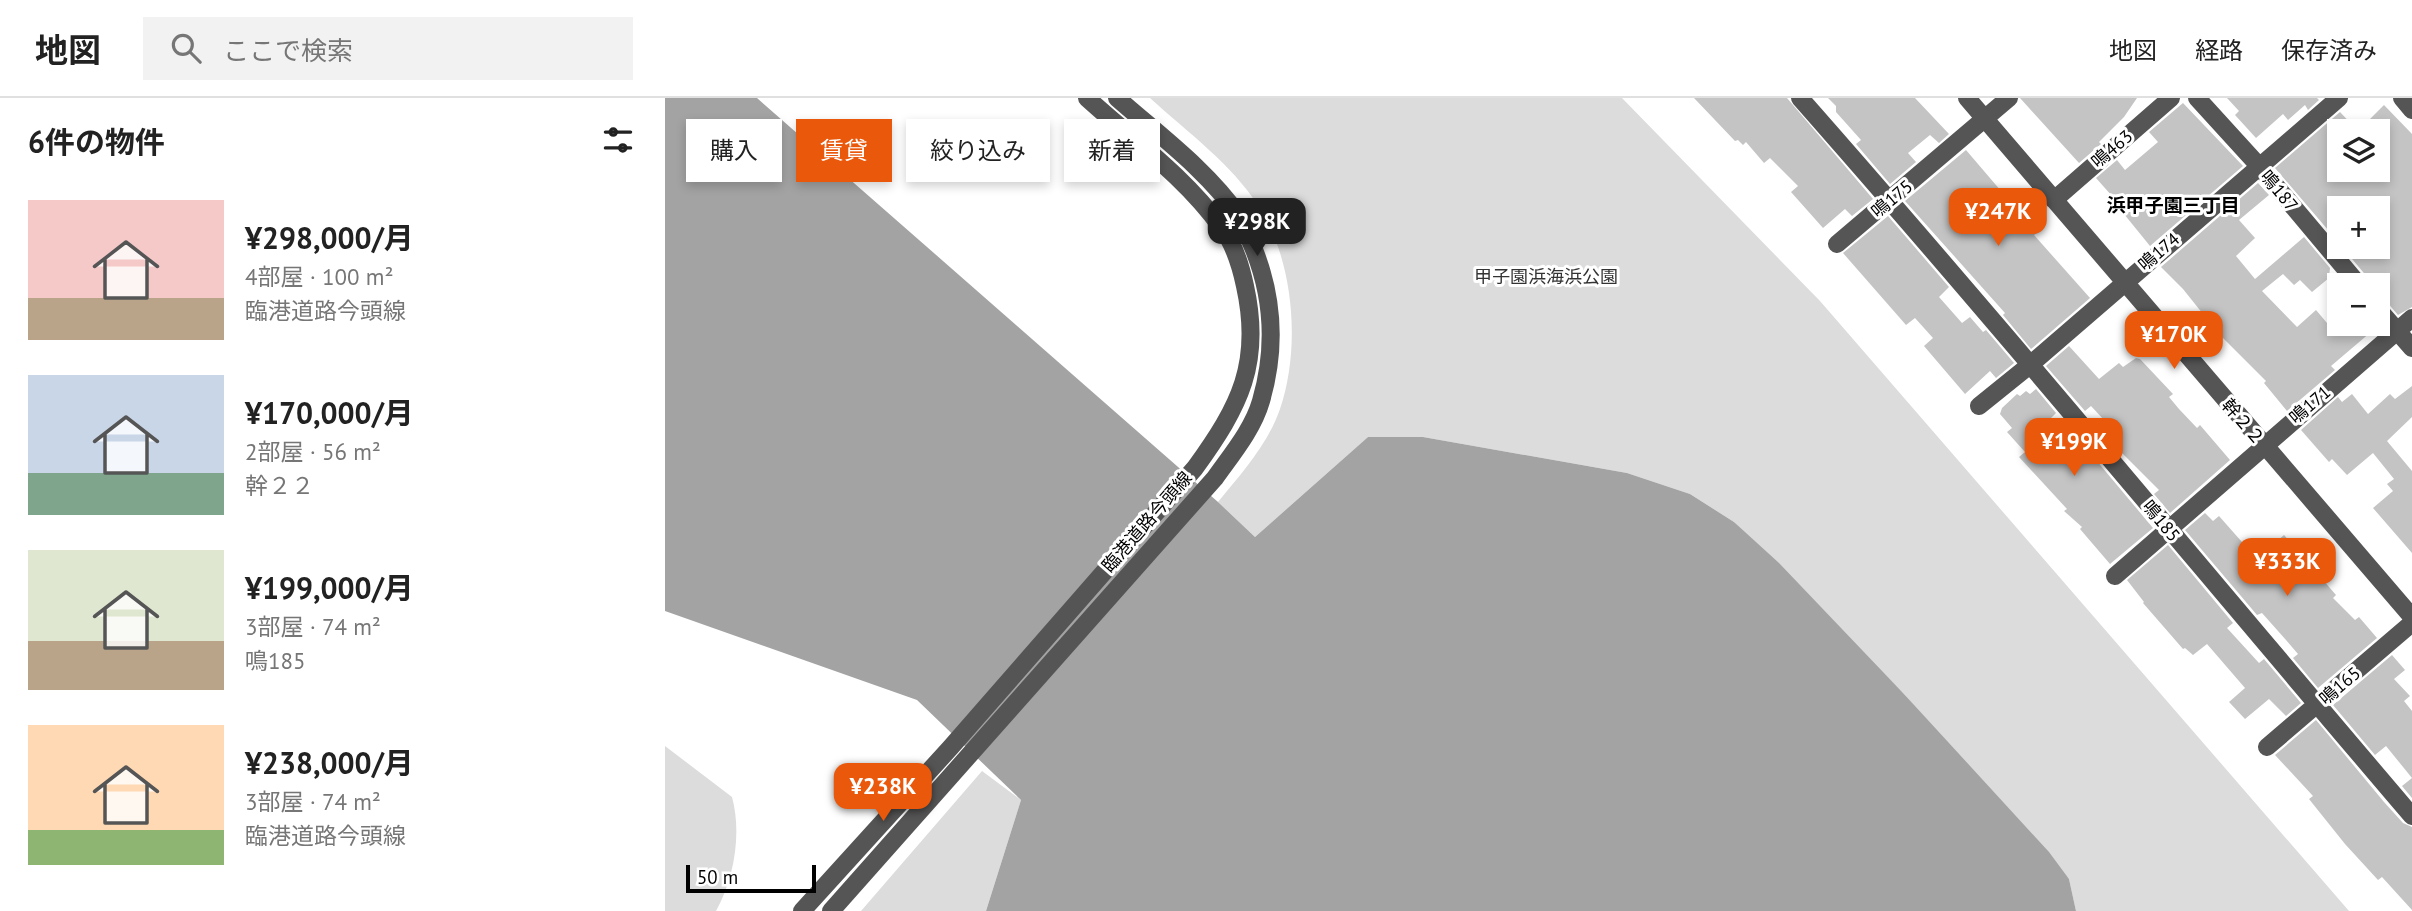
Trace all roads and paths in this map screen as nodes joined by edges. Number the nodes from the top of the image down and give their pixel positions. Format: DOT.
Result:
graph roads {
  1 [pos="1087,98"];
  2 [pos="1117,98"];
  3 [pos="1800,98"];
  4 [pos="1967,98"];
  5 [pos="2009,98"];
  6 [pos="2171,98"];
  7 [pos="2197,98"];
  8 [pos="2339,98"];
  9 [pos="2402,98"];
  10 [pos="2412,110"];
  11 [pos="1985,119"];
  12 [pos="2259,166"];
  13 [pos="1891,200"];
  14 [pos="2054,200"];
  15 [pos="1837,244"];
  16 [pos="2349,273"];
  17 [pos="2123,283"];
  18 [pos="2412,318"];
  19 [pos="2390,322"];
  20 [pos="2397,330"];
  21 [pos="2412,348"];
  22 [pos="2031,364"];
  23 [pos="1979,406"];
  24 [pos="2263,446"];
  25 [pos="2167,529"];
  26 [pos="2115,576"];
  27 [pos="2412,620"];
  28 [pos="2318,706"];
  29 [pos="2267,747"];
  30 [pos="2412,816"];
  31 [pos="802,911"];
  32 [pos="831,911"];
  1 -- 31 [label="street, 臨港道路今頭線"];
  2 -- 32 [label="street, 臨港道路今頭線"];
  3 -- 13 [label="street, 鳴185"];
  4 -- 11 [label="street, 幹２２"];
  5 -- 11 [label="street, 鳴175"];
  6 -- 14 [label="street, 鳴463"];
  7 -- 12 [label="street, 鳴187"];
  8 -- 12 [label="street, 鳴174"];
  9 -- 10 [label="street"];
  11 -- 13 [label="street, 鳴175"];
  11 -- 14 [label="street, 幹２２"];
  12 -- 16 [label="street, 鳴187"];
  12 -- 17 [label="street, 鳴174"];
  13 -- 15 [label="street, 鳴175"];
  13 -- 22 [label="street, 鳴185"];
  14 -- 17 [label="street, 幹２２"];
  17 -- 22 [label="street, 鳴174"];
  17 -- 24 [label="street, 幹２２"];
  18 -- 20 [label="street, 鳴171"];
  19 -- 20 [label="street"];
  20 -- 21 [label="street"];
  20 -- 24 [label="street, 鳴171"];
  22 -- 23 [label="street, 鳴174"];
  22 -- 25 [label="street, 鳴185"];
  24 -- 25 [label="street, 鳴171"];
  24 -- 27 [label="street, 幹２２"];
  25 -- 26 [label="street, 鳴171"];
  25 -- 28 [label="street, 鳴185"];
  27 -- 28 [label="street, 鳴165"];
  28 -- 29 [label="street, 鳴165"];
  28 -- 30 [label="street, 鳴185"];
}
